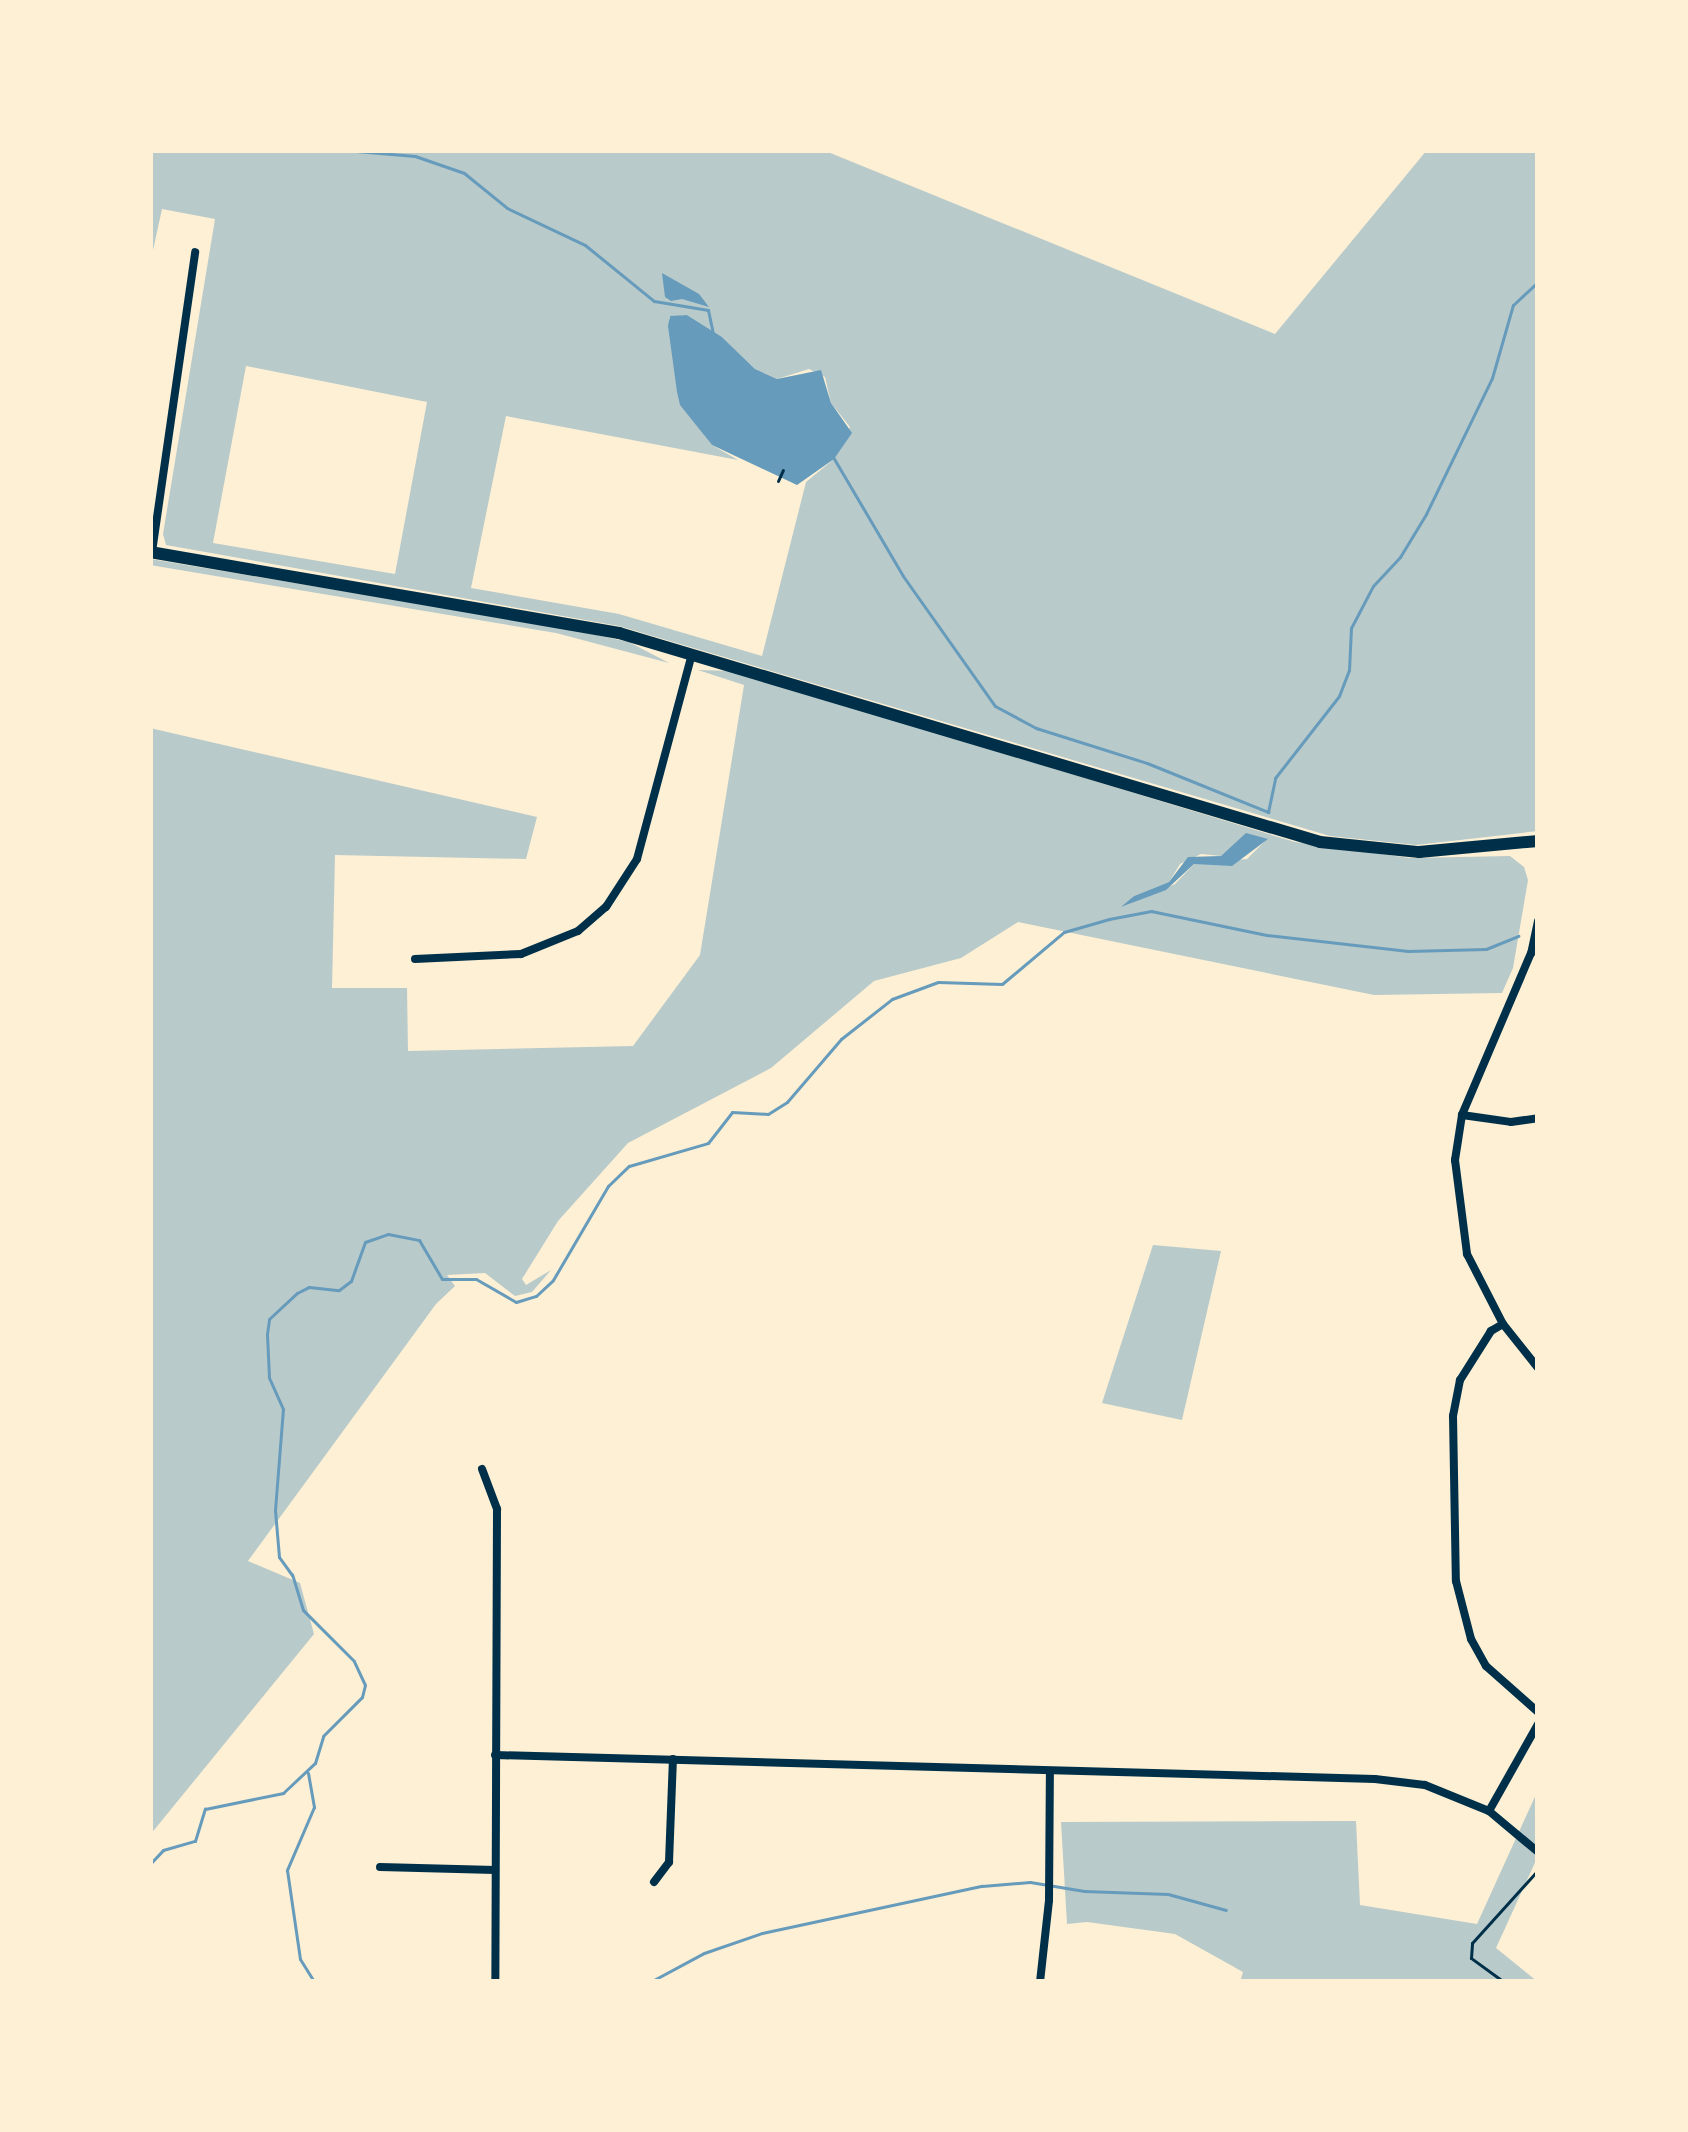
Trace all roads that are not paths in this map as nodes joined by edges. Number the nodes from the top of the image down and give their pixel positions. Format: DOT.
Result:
graph roads {
  1 [pos="195,252"];
  2 [pos="151,552"];
  3 [pos="692,654"];
  4 [pos="1538,844"];
  5 [pos="1538,921"];
  6 [pos="415,958"];
  7 [pos="1462,1115"];
  8 [pos="1538,1118"];
  9 [pos="1502,1324"];
  10 [pos="1538,1367"];
  11 [pos="482,1469"];
  12 [pos="1538,1712"];
  13 [pos="1538,1724"];
  14 [pos="495,1755"];
  15 [pos="673,1759"];
  16 [pos="1050,1772"];
  17 [pos="1489,1811"];
  18 [pos="1538,1852"];
  19 [pos="380,1867"];
  20 [pos="496,1870"];
  21 [pos="654,1882"];
  22 [pos="495,1982"];
  23 [pos="1042,1982"];
  1 -- 2 [label="street"];
  2 -- 3 [label="main road"];
  3 -- 4 [label="main road"];
  3 -- 6 [label="street"];
  5 -- 7 [label="street"];
  7 -- 8 [label="street"];
  7 -- 9 [label="street"];
  9 -- 10 [label="street"];
  9 -- 12 [label="street"];
  11 -- 14 [label="street"];
  13 -- 17 [label="street"];
  14 -- 15 [label="street"];
  14 -- 20 [label="street"];
  15 -- 16 [label="street"];
  15 -- 21 [label="street"];
  16 -- 17 [label="street"];
  16 -- 23 [label="street"];
  17 -- 18 [label="street"];
  19 -- 20 [label="street"];
  20 -- 22 [label="street"];
}
